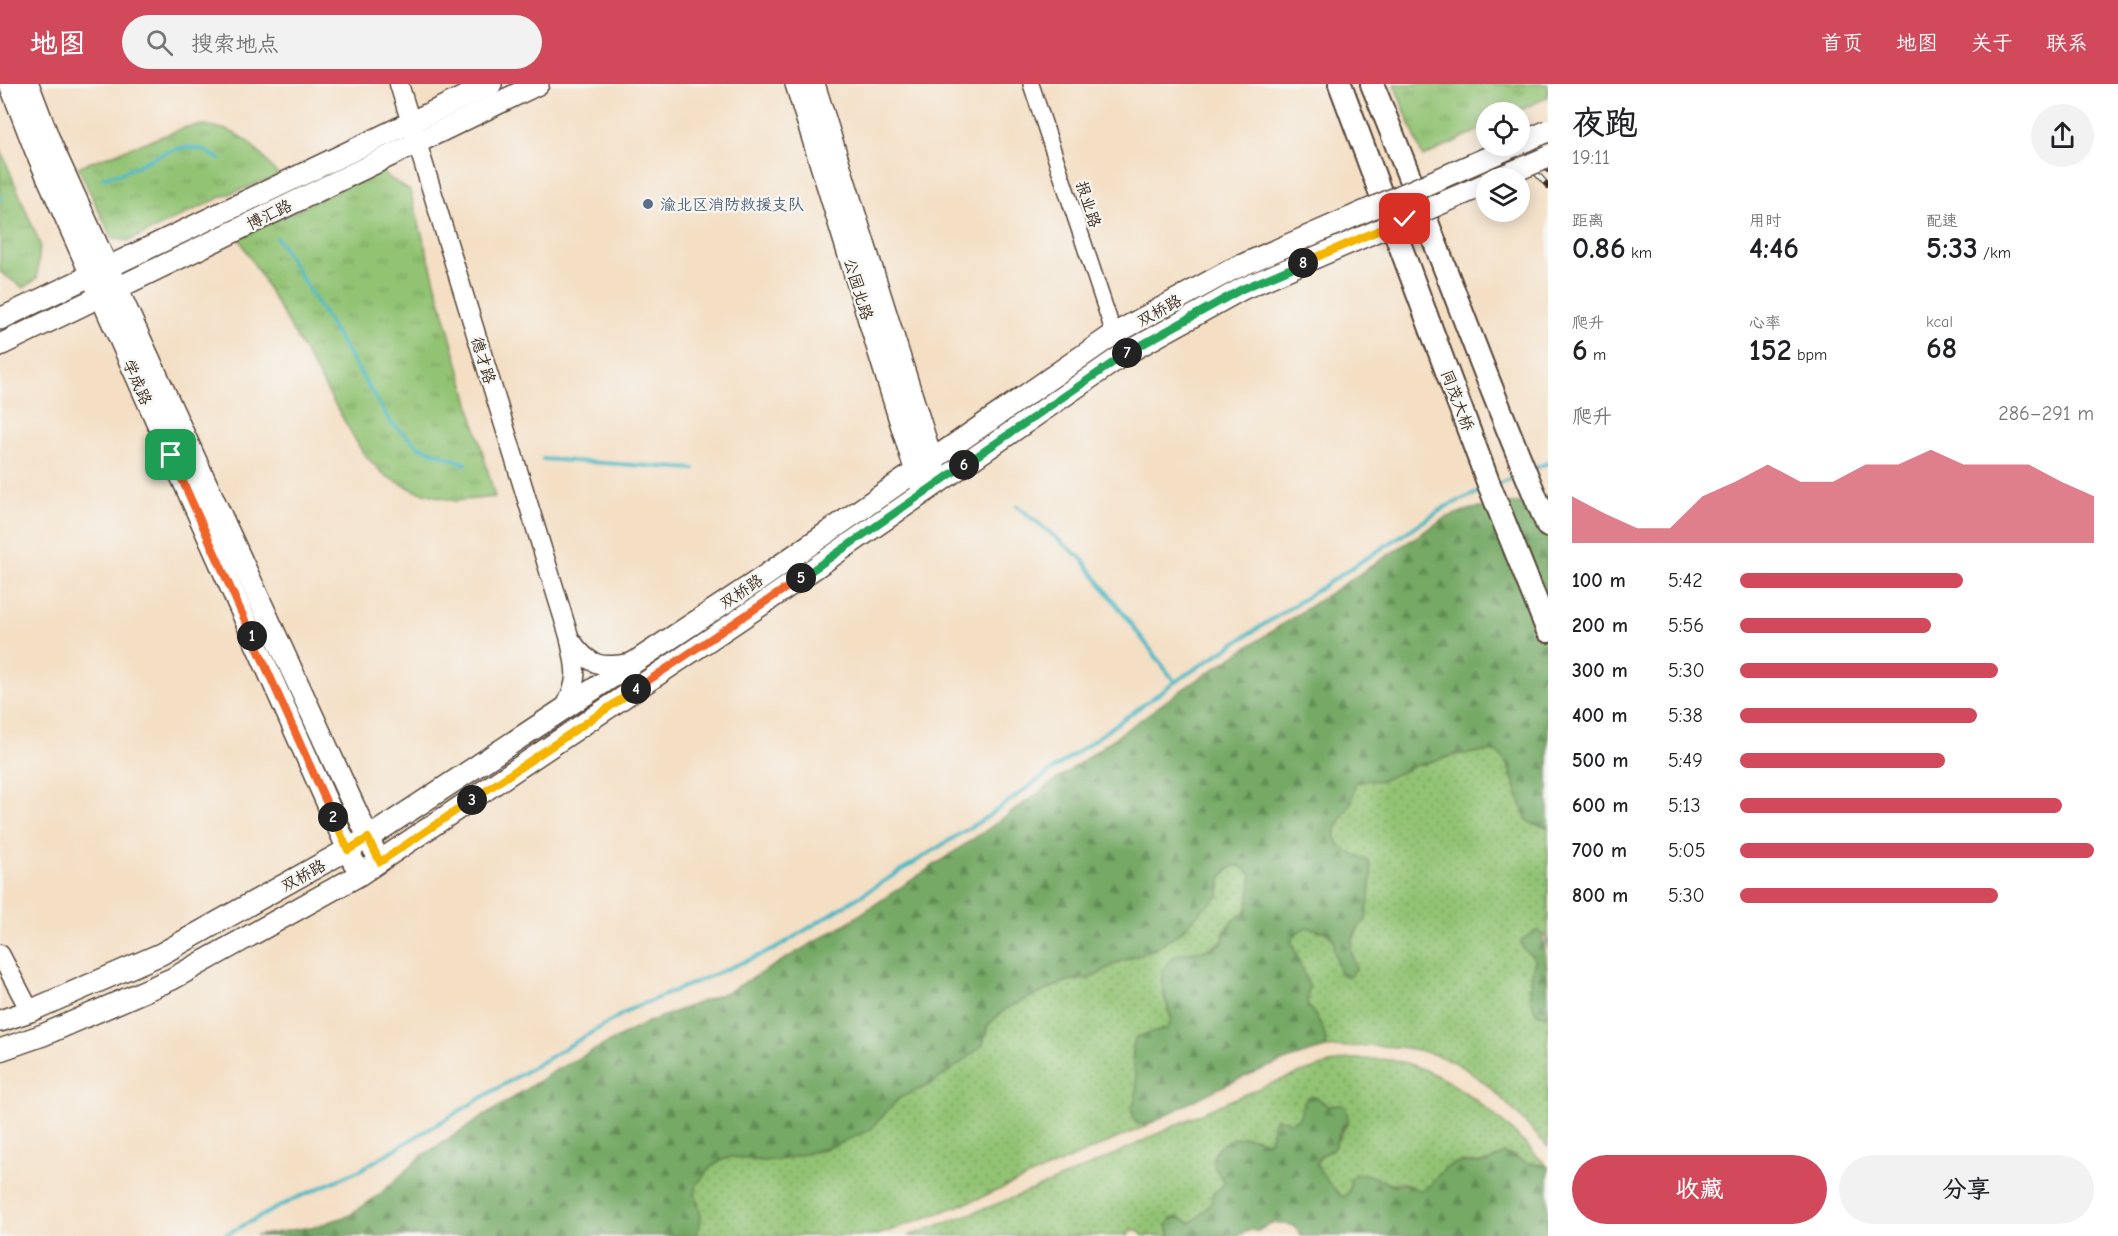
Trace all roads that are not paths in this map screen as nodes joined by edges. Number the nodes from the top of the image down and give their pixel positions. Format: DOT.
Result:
graph roads {
  1 [pos="10,84"];
  2 [pos="28,84"];
  3 [pos="399,84"];
  4 [pos="491,84"];
  5 [pos="538,84"];
  6 [pos="796,84"];
  7 [pos="813,84"];
  8 [pos="1031,84"];
  9 [pos="1340,84"];
  10 [pos="1372,84"];
  11 [pos="1548,131"];
  12 [pos="414,133"];
  13 [pos="1530,139"];
  14 [pos="1491,156"];
  15 [pos="1548,157"];
  16 [pos="1522,168"];
  17 [pos="1476,188"];
  18 [pos="98,271"];
  19 [pos="109,293"];
  20 [pos="0,319"];
  21 [pos="1114,334"];
  22 [pos="0,345"];
  23 [pos="890,358"];
  24 [pos="924,466"];
  25 [pos="931,488"];
  26 [pos="1548,526"];
  27 [pos="1548,631"];
  28 [pos="568,636"];
  29 [pos="634,662"];
  30 [pos="565,707"];
  31 [pos="368,838"];
  32 [pos="348,850"];
  33 [pos="380,862"];
  34 [pos="359,874"];
  35 [pos="0,954"];
  36 [pos="30,1011"];
  37 [pos="0,1021"];
  38 [pos="0,1050"];
  1 -- 18 [label="main road, 学成路"];
  2 -- 18 [label="main road, 学成路"];
  3 -- 12 [label="street, 德才路"];
  4 -- 12 [label="main road, 博汇路"];
  5 -- 12 [label="main road, 博汇路"];
  6 -- 23 [label="main road, 公园北路"];
  7 -- 23 [label="main road, 公园北路"];
  8 -- 21 [label="street, 报业路"];
  9 -- 27 [label="main road, 同茂大桥, bridge"];
  10 -- 26 [label="main road, bridge"];
  11 -- 13 [label="main road, bridge"];
  12 -- 18 [label="main road, 博汇路"];
  12 -- 19 [label="main road, 博汇路"];
  12 -- 28 [label="street, 德才路"];
  14 -- 21 [label="main road, 双桥路, bridge"];
  15 -- 16 [label="main road, bridge"];
  17 -- 25 [label="main road, 双桥路, bridge"];
  18 -- 19 [label="main road, 学成路"];
  18 -- 20 [label="main road, 博汇路"];
  19 -- 22 [label="main road, 博汇路"];
  19 -- 31 [label="main road, 学成路"];
  19 -- 32 [label="main road, 学成路"];
  21 -- 24 [label="main road, 双桥路"];
  23 -- 24 [label="main road, 公园北路"];
  24 -- 25 [label="main road, 公园北路"];
  24 -- 29 [label="main road, 双桥路"];
  25 -- 33 [label="main road, 双桥路"];
  28 -- 29 [label="street, 德才路"];
  28 -- 30 [label="street, 德才路"];
  29 -- 30 [label="main road, 双桥路"];
  30 -- 31 [label="main road, 双桥路"];
  31 -- 32 [label="main road, 双桥路"];
  31 -- 33 [label="main road, 学成路"];
  32 -- 34 [label="main road, 学成路"];
  32 -- 36 [label="main road, 双桥路"];
  33 -- 34 [label="main road, 双桥路"];
  34 -- 38 [label="main road, 双桥路"];
  35 -- 36 [label="street"];
  36 -- 37 [label="main road, 双桥路"];
}
